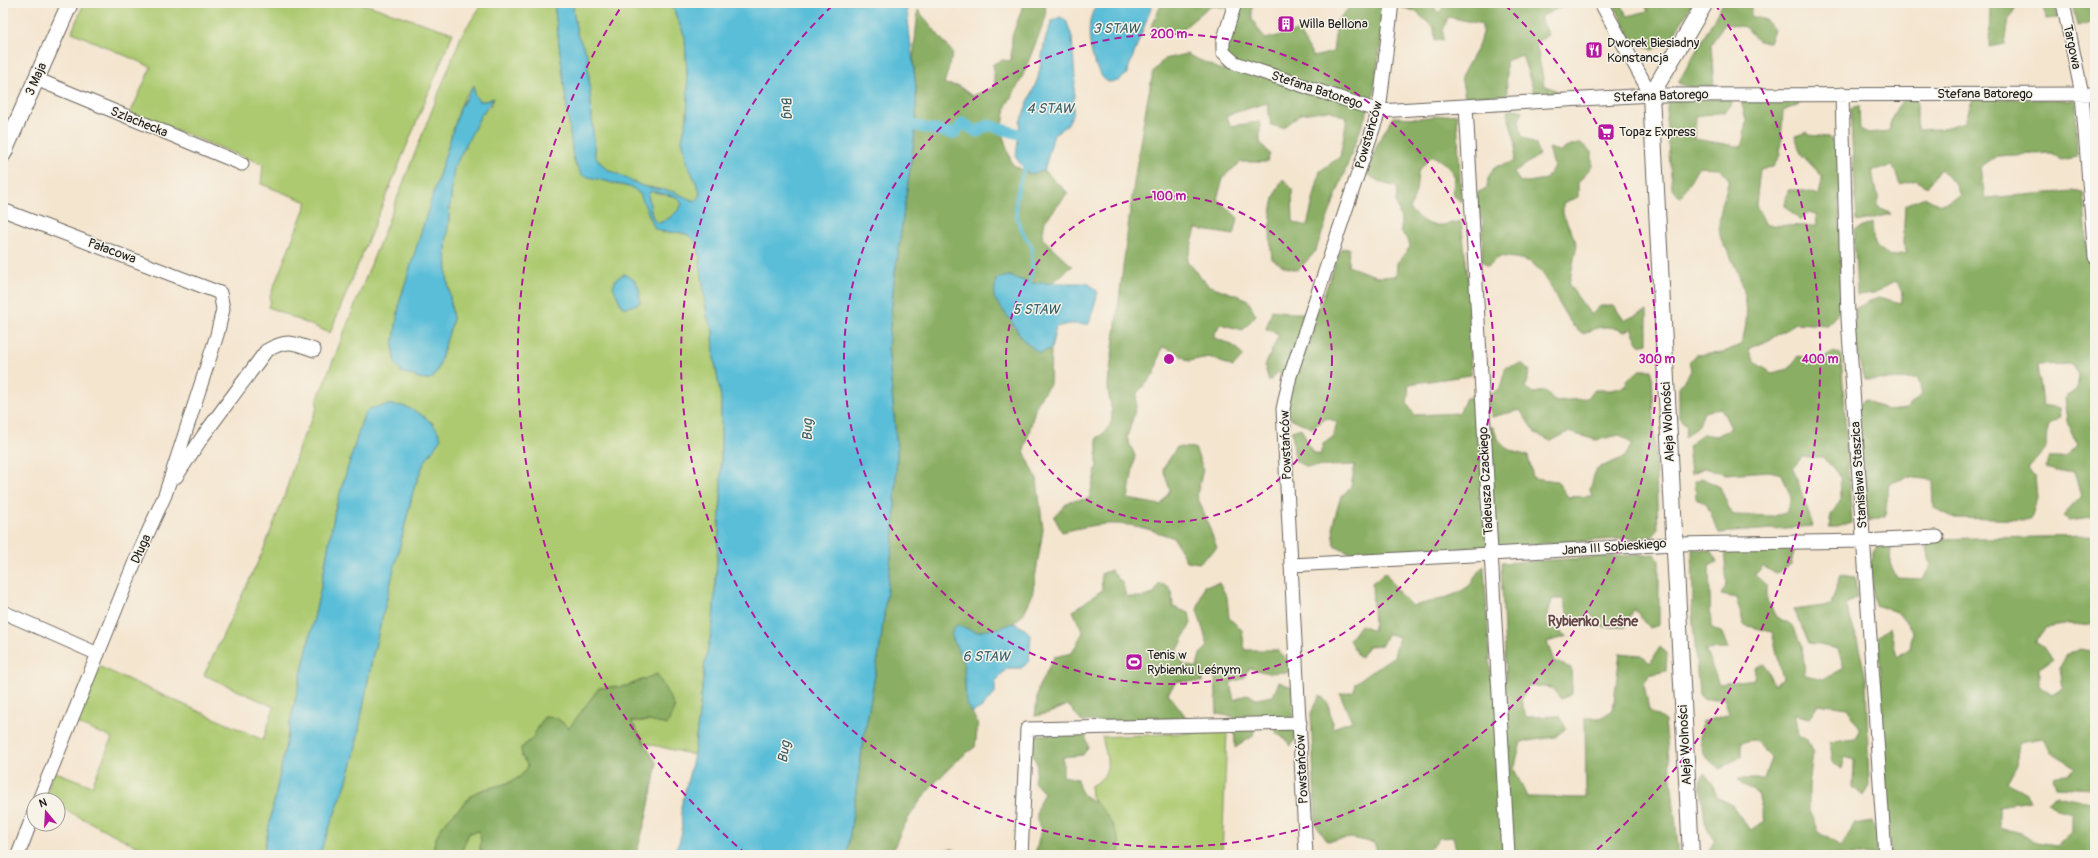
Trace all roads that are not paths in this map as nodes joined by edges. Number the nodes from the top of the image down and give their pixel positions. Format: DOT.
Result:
graph roads {
  1 [pos="70,3"];
  2 [pos="1235,3"];
  3 [pos="1392,3"];
  4 [pos="1601,3"];
  5 [pos="1705,3"];
  6 [pos="2063,3"];
  7 [pos="36,79"];
  8 [pos="1842,94"];
  9 [pos="2088,94"];
  10 [pos="1651,95"];
  11 [pos="1466,106"];
  12 [pos="1379,111"];
  13 [pos="3,154"];
  14 [pos="242,164"];
  15 [pos="3,210"];
  16 [pos="2095,258"];
  17 [pos="220,293"];
  18 [pos="314,350"];
  19 [pos="165,495"];
  20 [pos="1937,537"];
  21 [pos="1864,541"];
  22 [pos="1674,544"];
  23 [pos="1490,555"];
  24 [pos="1292,565"];
  25 [pos="3,612"];
  26 [pos="98,654"];
  27 [pos="1300,723"];
  28 [pos="42,792"];
  29 [pos="27,832"];
  30 [pos="18,855"];
  31 [pos="1021,855"];
  32 [pos="1306,855"];
  33 [pos="1508,855"];
  34 [pos="1691,855"];
  35 [pos="1884,855"];
  1 -- 7 [label="street, 3 Maja"];
  2 -- 12 [label="street, Stefana Batorego"];
  3 -- 12 [label="street, Powstańców"];
  4 -- 10 [label="street"];
  5 -- 10 [label="street"];
  6 -- 9 [label="street, Targowa"];
  7 -- 13 [label="street, 3 Maja"];
  7 -- 14 [label="street, Szlachecka"];
  8 -- 9 [label="street, Stefana Batorego"];
  8 -- 10 [label="street, Stefana Batorego"];
  8 -- 21 [label="street, Stanisława Staszica"];
  9 -- 16 [label="street, Targowa"];
  10 -- 11 [label="street, Stefana Batorego"];
  10 -- 22 [label="street, Aleja Wolności"];
  11 -- 12 [label="street, Stefana Batorego"];
  11 -- 23 [label="street, Tadeusza Czackiego"];
  12 -- 24 [label="street, Powstańców"];
  15 -- 17 [label="street, Pałacowa"];
  17 -- 19 [label="street, Długa"];
  18 -- 19 [label="street"];
  19 -- 26 [label="street, Długa"];
  20 -- 21 [label="street, Jana III Sobieskiego"];
  21 -- 22 [label="street, Jana III Sobieskiego"];
  21 -- 35 [label="street, Stanisława Staszica"];
  22 -- 23 [label="street, Jana III Sobieskiego"];
  22 -- 34 [label="street, Aleja Wolności"];
  23 -- 24 [label="street, Jana III Sobieskiego"];
  23 -- 33 [label="street, Tadeusza Czackiego"];
  24 -- 27 [label="street, Powstańców"];
  25 -- 26 [label="street"];
  26 -- 28 [label="street, Długa"];
  27 -- 31 [label="street"];
  27 -- 32 [label="street, Powstańców"];
  29 -- 30 [label="street"];
}
